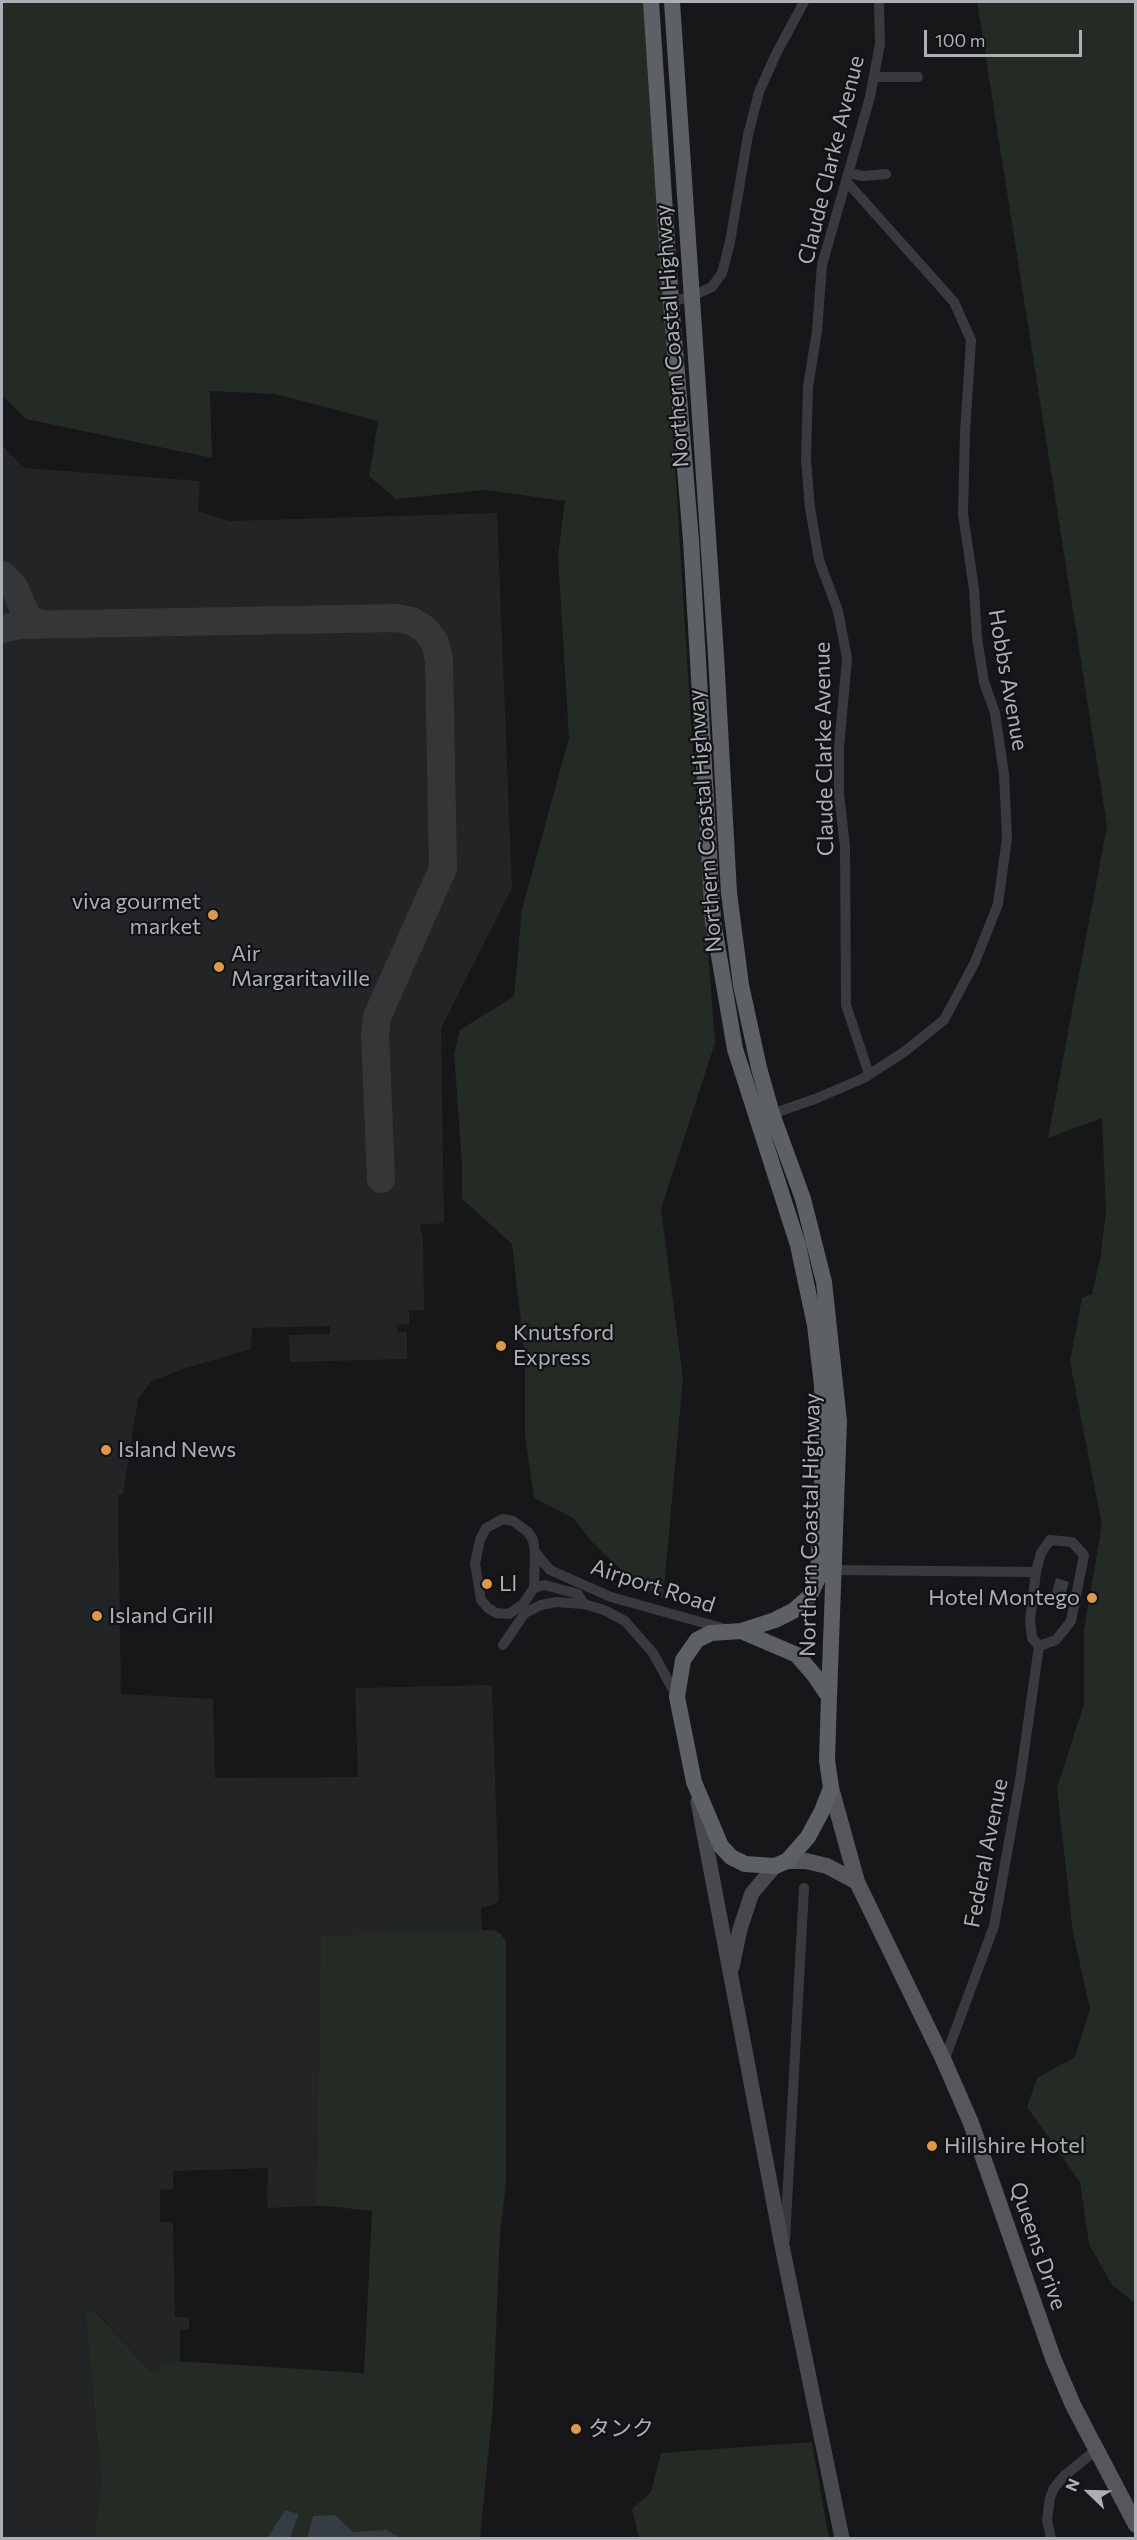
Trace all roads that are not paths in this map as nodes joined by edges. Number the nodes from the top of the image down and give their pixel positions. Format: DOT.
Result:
graph roads {
  1 [pos="651,2"];
  2 [pos="672,2"];
  3 [pos="804,2"];
  4 [pos="879,2"];
  5 [pos="874,77"];
  6 [pos="918,77"];
  7 [pos="886,174"];
  8 [pos="848,177"];
  9 [pos="692,296"];
  10 [pos="670,302"];
  11 [pos="869,1074"];
  12 [pos="772,1114"];
  13 [pos="535,1552"];
  14 [pos="833,1570"];
  15 [pos="1036,1572"];
  16 [pos="534,1588"];
  17 [pos="584,1604"];
  18 [pos="737,1631"];
  19 [pos="503,1645"];
  20 [pos="1039,1646"];
  21 [pos="677,1697"];
  22 [pos="829,1697"];
  23 [pos="694,1782"];
  24 [pos="831,1788"];
  25 [pos="781,1863"];
  26 [pos="857,1882"];
  27 [pos="804,1888"];
  28 [pos="730,1976"];
  29 [pos="944,2061"];
  30 [pos="784,2255"];
  31 [pos="1096,2450"];
  32 [pos="1136,2525"];
  33 [pos="842,2538"];
  34 [pos="1051,2538"];
  1 -- 10 [label="highway, Northern Coastal Highway"];
  2 -- 9 [label="highway, Northern Coastal Highway"];
  3 -- 9 [label="street"];
  4 -- 5 [label="street, Claude Clarke Avenue"];
  5 -- 6 [label="street"];
  5 -- 8 [label="street, Claude Clarke Avenue"];
  7 -- 8 [label="street"];
  8 -- 11 [label="street, Claude Clarke Avenue"];
  8 -- 11 [label="street, Hobbs Avenue"];
  9 -- 10 [label="street"];
  9 -- 12 [label="highway, Northern Coastal Highway"];
  10 -- 18 [label="highway, Northern Coastal Highway"];
  11 -- 12 [label="street, Hobbs Avenue"];
  12 -- 14 [label="highway, Northern Coastal Highway"];
  13 -- 16 [label="street"];
  13 -- 16 [label="street, Airport Road"];
  13 -- 18 [label="street, Airport Road"];
  14 -- 15 [label="street"];
  14 -- 22 [label="highway, Northern Coastal Highway"];
  15 -- 20 [label="street"];
  15 -- 20 [label="street"];
  16 -- 17 [label="street, Airport Road"];
  17 -- 19 [label="street, Airport Road"];
  17 -- 21 [label="street, Airport Road"];
  18 -- 21 [label="highway"];
  18 -- 22 [label="highway"];
  20 -- 29 [label="street, Federal Avenue"];
  21 -- 23 [label="highway"];
  22 -- 24 [label="highway"];
  23 -- 25 [label="highway"];
  23 -- 28 [label="main road"];
  24 -- 25 [label="highway"];
  24 -- 26 [label="main road, Queens Drive"];
  25 -- 26 [label="main road"];
  25 -- 28 [label="main road"];
  26 -- 29 [label="main road, Queens Drive"];
  27 -- 30 [label="street"];
  28 -- 30 [label="main road"];
  29 -- 31 [label="main road, Queens Drive"];
  30 -- 33 [label="main road"];
  31 -- 32 [label="main road, Queens Drive"];
  31 -- 34 [label="street"];
}
